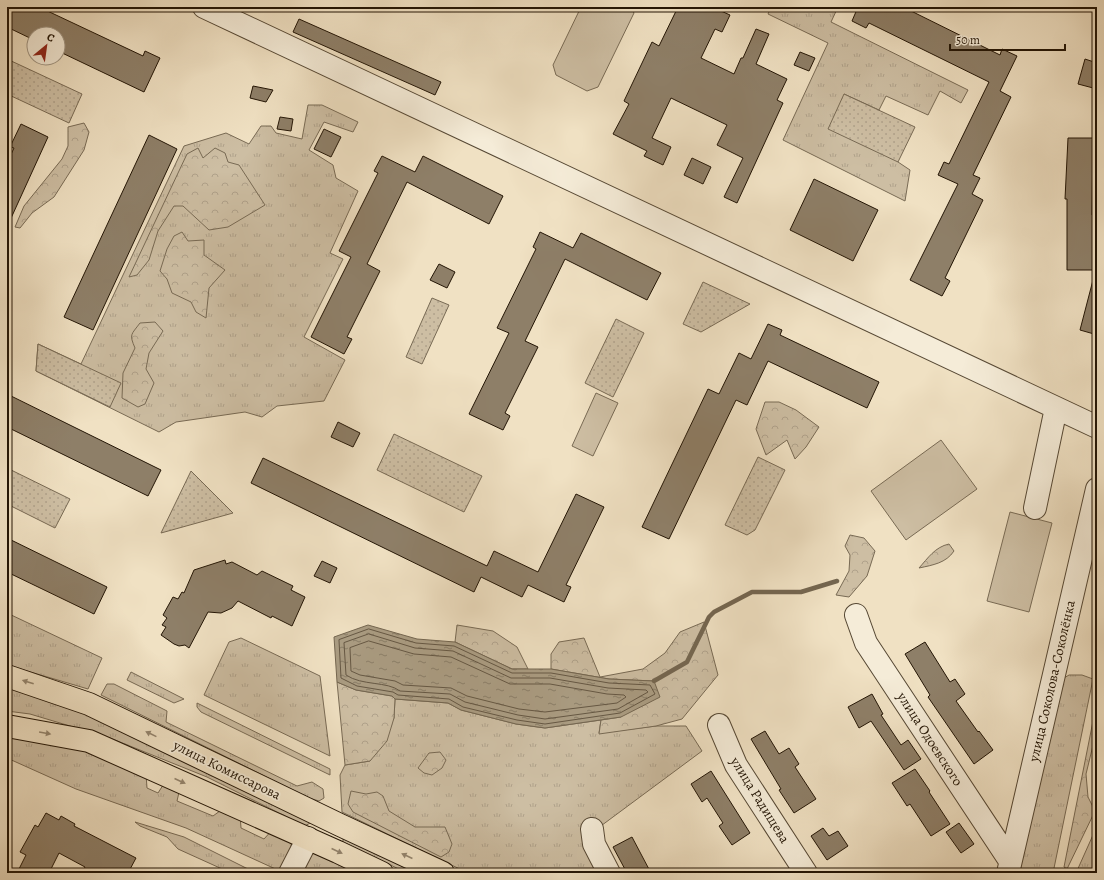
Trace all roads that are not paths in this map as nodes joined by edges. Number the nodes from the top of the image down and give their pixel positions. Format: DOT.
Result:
graph roads {
  1 [pos="204,7"];
  2 [pos="1056,408"];
  3 [pos="1097,427"];
  4 [pos="1097,489"];
  5 [pos="1035,508"];
  6 [pos="856,615"];
  7 [pos="7,676"];
  8 [pos="719,725"];
  9 [pos="7,726"];
  10 [pos="592,829"];
  11 [pos="308,838"];
  12 [pos="1009,867"];
  13 [pos="290,873"];
  14 [pos="382,873"];
  15 [pos="443,873"];
  16 [pos="609,873"];
  17 [pos="806,873"];
  1 -- 2 [label="street"];
  2 -- 3 [label="street"];
  2 -- 5 [label="street"];
  4 -- 12 [label="street, улица Соколова-Соколёнка"];
  6 -- 12 [label="street, улица Одоевского"];
  15 -- 7 [label="main road, улица Комиссарова, one-way"];
  8 -- 17 [label="street, улица Радищева"];
  9 -- 11 [label="main road, улица Комиссарова, one-way"];
  10 -- 16 [label="street"];
  11 -- 13 [label="street"];
  11 -- 14 [label="main road, улица Комиссарова, one-way"];
}
